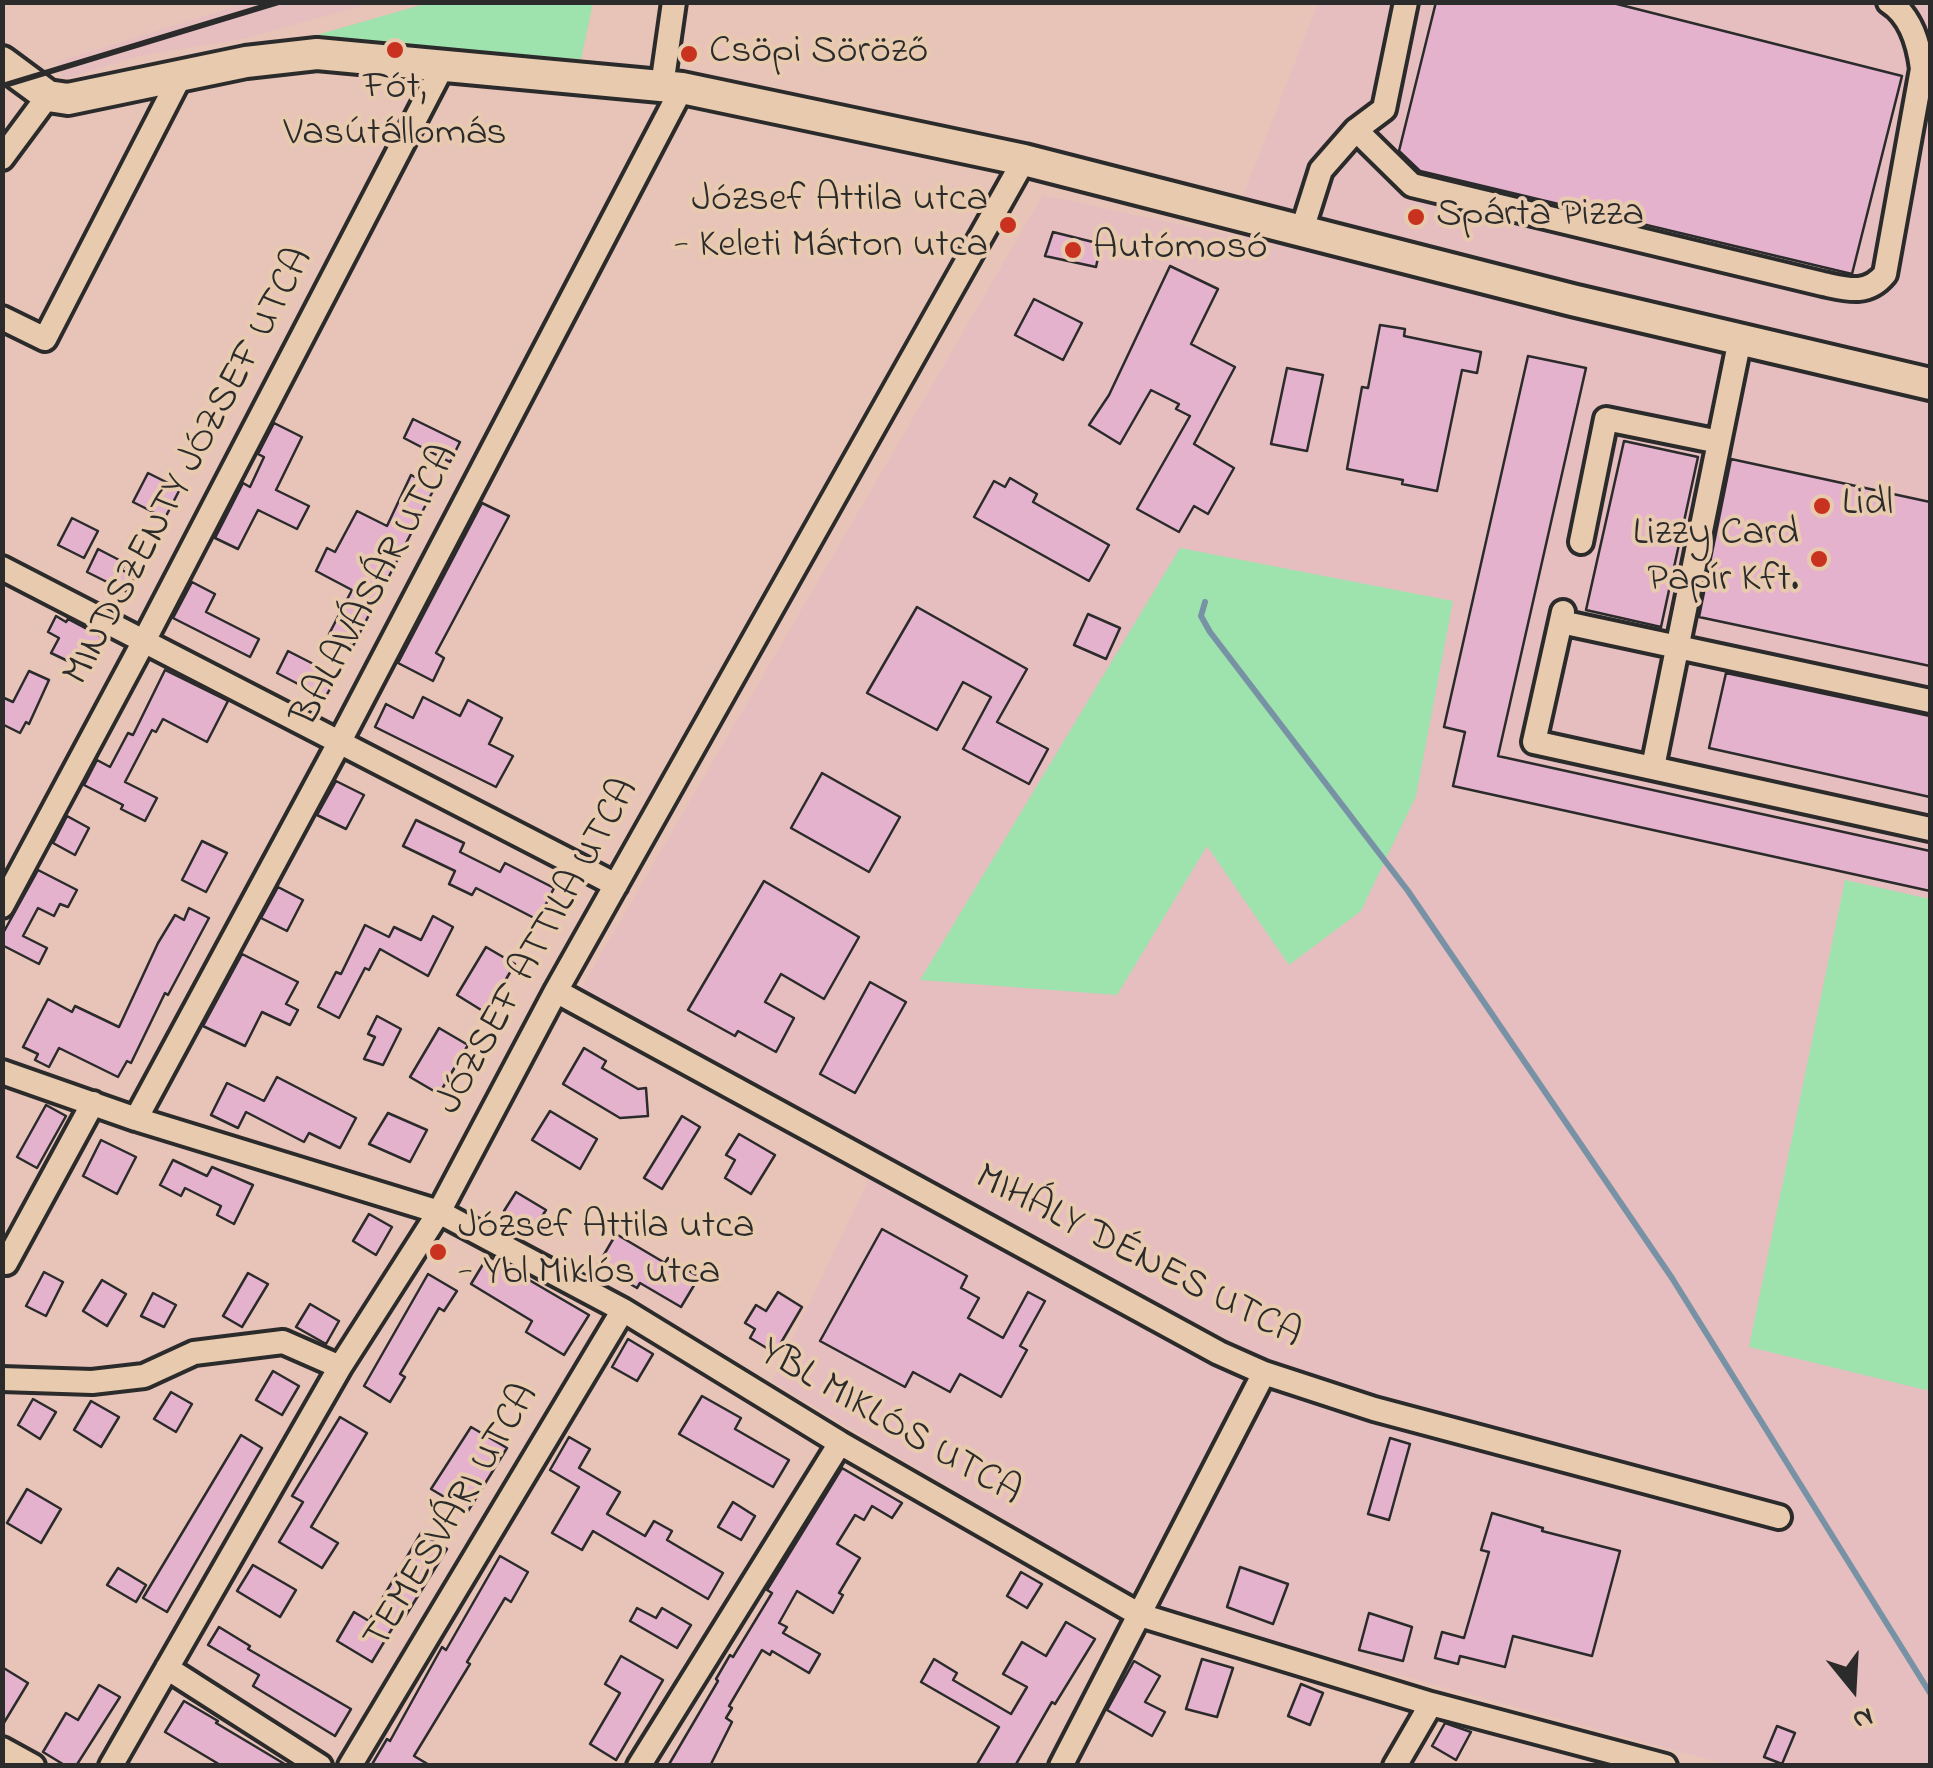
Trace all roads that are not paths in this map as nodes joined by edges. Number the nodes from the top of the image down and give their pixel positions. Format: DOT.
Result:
graph roads {
  1 [pos="674,2"];
  2 [pos="1406,2"];
  3 [pos="1889,2"];
  4 [pos="2,62"];
  5 [pos="444,64"];
  6 [pos="180,77"];
  7 [pos="672,87"];
  8 [pos="48,96"];
  9 [pos="1356,130"];
  10 [pos="2,158"];
  11 [pos="1024,160"];
  12 [pos="1302,230"];
  13 [pos="2,318"];
  14 [pos="1740,339"];
  15 [pos="1930,384"];
  16 [pos="1719,442"];
  17 [pos="1581,542"];
  18 [pos="2,568"];
  19 [pos="144,642"];
  20 [pos="1677,647"];
  21 [pos="1930,701"];
  22 [pos="339,742"];
  23 [pos="1652,767"];
  24 [pos="1930,828"];
  25 [pos="616,886"];
  26 [pos="2,906"];
  27 [pos="556,991"];
  28 [pos="2,1072"];
  29 [pos="93,1103"];
  30 [pos="136,1119"];
  31 [pos="439,1212"];
  32 [pos="6,1263"];
  33 [pos="623,1310"];
  34 [pos="340,1367"];
  35 [pos="1264,1373"];
  36 [pos="2,1379"];
  37 [pos="840,1443"];
  38 [pos="1779,1517"];
  39 [pos="1140,1615"];
  40 [pos="167,1668"];
  41 [pos="1431,1704"];
  42 [pos="2,1749"];
  43 [pos="34,1766"];
  44 [pos="110,1766"];
  45 [pos="320,1766"];
  46 [pos="350,1766"];
  47 [pos="639,1766"];
  48 [pos="1061,1766"];
  49 [pos="1395,1766"];
  50 [pos="1665,1766"];
  1 -- 7 [label="street, BALAVÁSÁR UTCA"];
  2 -- 9 [label="street"];
  3 -- 9 [label="street"];
  4 -- 8 [label="main road"];
  5 -- 6 [label="main road"];
  5 -- 7 [label="main road"];
  5 -- 19 [label="street, MINDSZENTY JÓZSEF UTCA"];
  6 -- 8 [label="main road"];
  6 -- 13 [label="street"];
  7 -- 11 [label="main road"];
  7 -- 22 [label="street, BALAVÁSÁR UTCA"];
  8 -- 10 [label="street"];
  9 -- 12 [label="street"];
  11 -- 12 [label="main road"];
  11 -- 25 [label="street, JÓZSEF ATTILA UTCA"];
  12 -- 14 [label="main road"];
  14 -- 15 [label="main road"];
  14 -- 16 [label="street"];
  16 -- 17 [label="street"];
  16 -- 20 [label="street"];
  18 -- 19 [label="street"];
  19 -- 22 [label="street"];
  19 -- 26 [label="street, MINDSZENTY JÓZSEF UTCA"];
  20 -- 21 [label="street"];
  20 -- 23 [label="street"];
  20 -- 23 [label="street"];
  22 -- 25 [label="street"];
  22 -- 30 [label="street, BALAVÁSÁR UTCA"];
  23 -- 24 [label="street"];
  25 -- 27 [label="street, JÓZSEF ATTILA UTCA"];
  27 -- 31 [label="street, JÓZSEF ATTILA UTCA"];
  27 -- 35 [label="street, MIHÁLY DÉNES UTCA"];
  28 -- 29 [label="street, YBL MIKLÓS UTCA"];
  29 -- 30 [label="street, YBL MIKLÓS UTCA"];
  29 -- 32 [label="street"];
  30 -- 31 [label="street, YBL MIKLÓS UTCA"];
  31 -- 33 [label="street, YBL MIKLÓS UTCA"];
  31 -- 34 [label="street, JÓZSEF ATTILA UTCA"];
  33 -- 37 [label="street, YBL MIKLÓS UTCA"];
  33 -- 46 [label="street, TEMESVÁRI UTCA"];
  34 -- 36 [label="street"];
  34 -- 40 [label="street, JÓZSEF ATTILA UTCA"];
  35 -- 38 [label="street, MIHÁLY DÉNES UTCA"];
  35 -- 39 [label="street"];
  37 -- 39 [label="street, YBL MIKLÓS UTCA"];
  37 -- 47 [label="street"];
  39 -- 41 [label="street, YBL MIKLÓS UTCA"];
  39 -- 48 [label="street"];
  40 -- 44 [label="street, JÓZSEF ATTILA UTCA"];
  40 -- 45 [label="street"];
  41 -- 49 [label="street"];
  41 -- 50 [label="street, YBL MIKLÓS UTCA"];
  42 -- 43 [label="street"];
}
